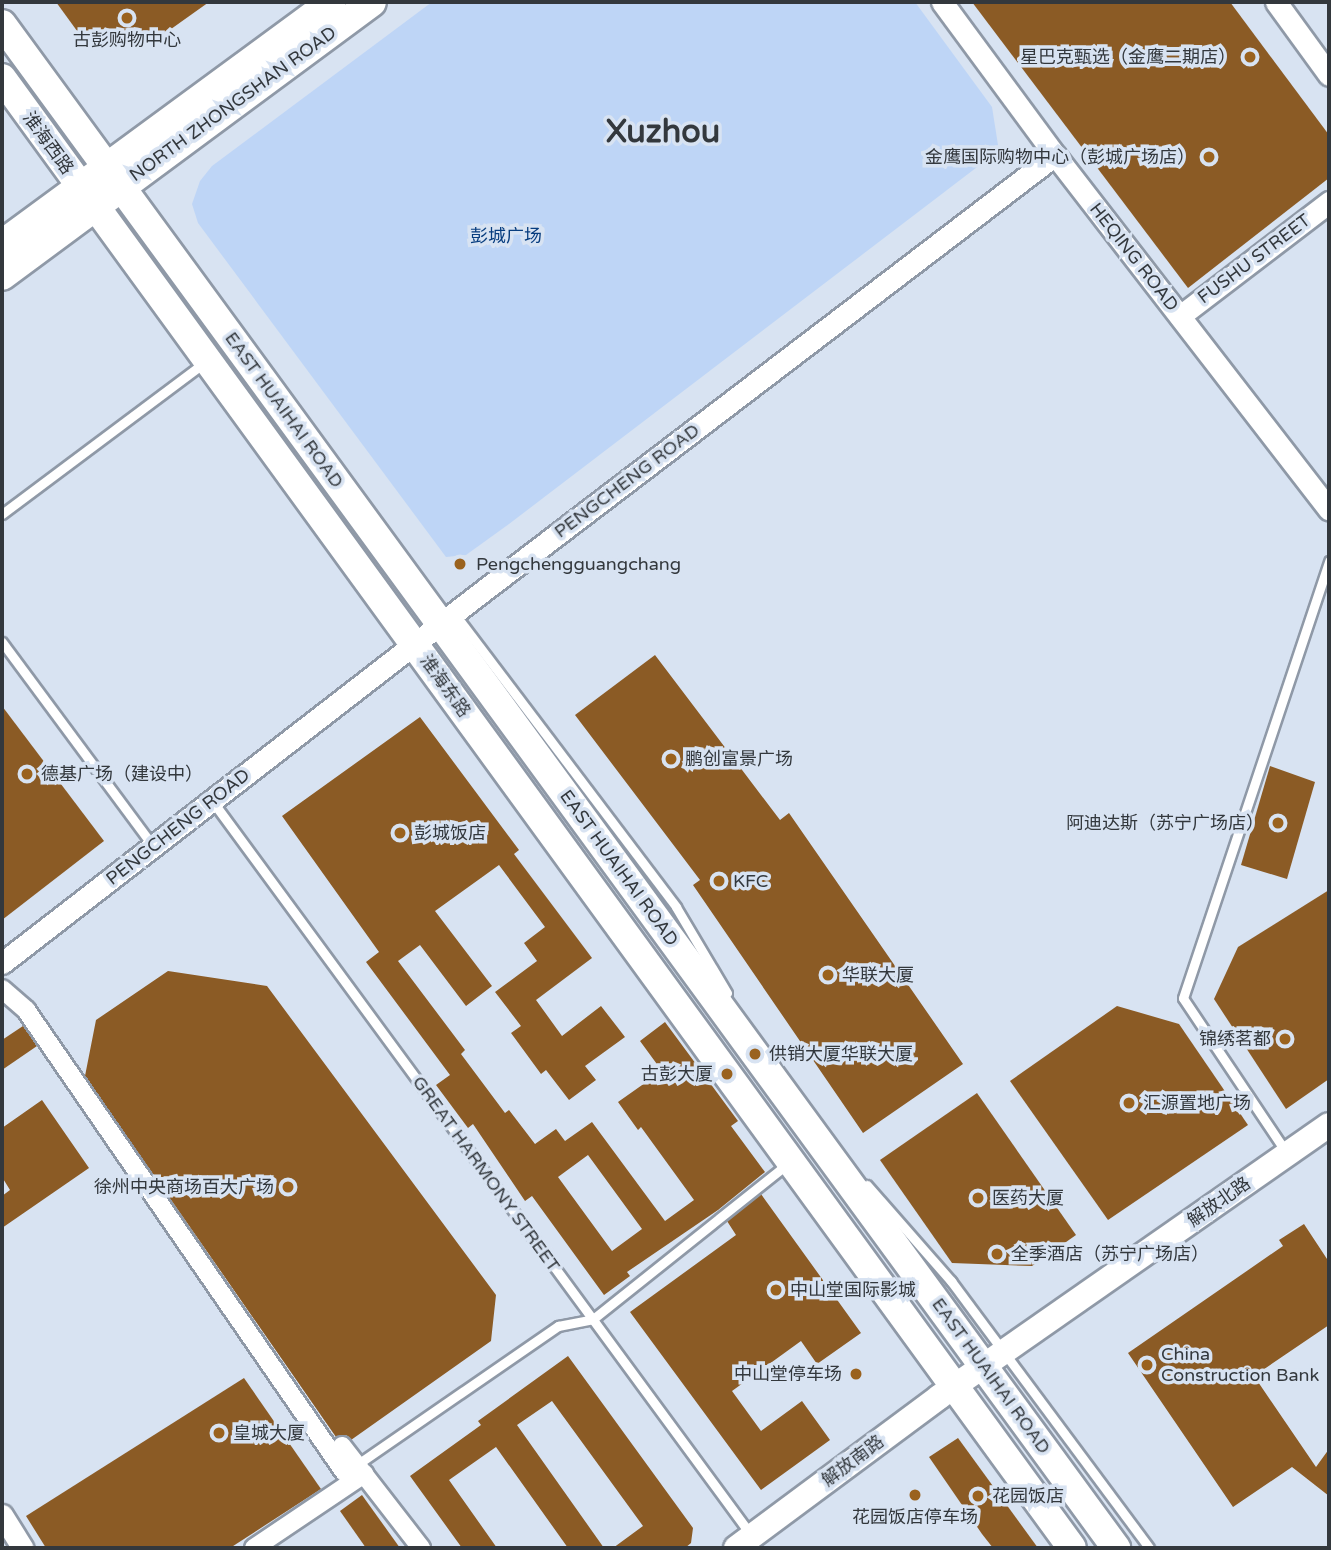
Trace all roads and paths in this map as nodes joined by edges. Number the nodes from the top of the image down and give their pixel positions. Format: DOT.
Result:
graph roads {
  1 [pos="332,2"];
  2 [pos="372,2"];
  3 [pos="942,2"];
  4 [pos="1276,2"];
  5 [pos="2,24"];
  6 [pos="1329,75"];
  7 [pos="2,79"];
  8 [pos="1055,155"];
  9 [pos="113,177"];
  10 [pos="88,196"];
  11 [pos="1329,202"];
  12 [pos="2,244"];
  13 [pos="2,276"];
  14 [pos="1180,316"];
  15 [pos="207,360"];
  16 [pos="1329,510"];
  17 [pos="2,514"];
  18 [pos="1329,561"];
  19 [pos="447,618"];
  20 [pos="2,642"];
  21 [pos="414,644"];
  22 [pos="212,800"];
  23 [pos="153,846"];
  24 [pos="2,963"];
  25 [pos="2,989"];
  26 [pos="1329,1125"];
  27 [pos="1287,1155"];
  28 [pos="795,1166"];
  29 [pos="853,1169"];
  30 [pos="862,1180"];
  31 [pos="593,1319"];
  32 [pos="978,1370"];
  33 [pos="342,1446"];
  34 [pos="355,1471"];
  35 [pos="2,1515"];
  36 [pos="750,1544"];
  37 [pos="23,1548"];
  38 [pos="254,1548"];
  39 [pos="421,1548"];
  40 [pos="1072,1548"];
  41 [pos="1116,1548"];
  42 [pos="1149,1548"];
  1 -- 9 [label="main road, NORTH ZHONGSHAN ROAD"];
  2 -- 9 [label="main road, NORTH ZHONGSHAN ROAD"];
  3 -- 8 [label="street, HEQING ROAD"];
  4 -- 6 [label="street"];
  5 -- 9 [label="main road, EAST HUAIHAI ROAD"];
  7 -- 10 [label="main road, 淮海西路"];
  8 -- 14 [label="street, HEQING ROAD"];
  8 -- 19 [label="street, PENGCHENG ROAD"];
  9 -- 10 [label="main road, NORTH ZHONGSHAN ROAD"];
  9 -- 19 [label="main road, EAST HUAIHAI ROAD"];
  10 -- 12 [label="main road"];
  10 -- 13 [label="main road"];
  10 -- 15 [label="main road, 淮海东路"];
  11 -- 14 [label="street, FUSHU STREET"];
  14 -- 16 [label="street, HEQING ROAD"];
  15 -- 17 [label="lane"];
  15 -- 21 [label="main road, 淮海东路"];
  18 -- 27 [label="lane"];
  19 -- 21 [label="street, PENGCHENG ROAD"];
  19 -- 29 [label="lane"];
  19 -- 32 [label="main road, EAST HUAIHAI ROAD"];
  20 -- 23 [label="lane"];
  21 -- 22 [label="street, PENGCHENG ROAD"];
  21 -- 28 [label="main road, 淮海东路"];
  22 -- 23 [label="street, PENGCHENG ROAD"];
  22 -- 31 [label="lane, GREAT HARMONY STREET"];
  23 -- 24 [label="street, PENGCHENG ROAD"];
  25 -- 34 [label="street"];
  26 -- 27 [label="main road, 解放北路"];
  27 -- 32 [label="main road, 解放北路"];
  28 -- 31 [label="lane"];
  28 -- 32 [label="main road, EAST HUAIHAI ROAD"];
  30 -- 32 [label="lane"];
  31 -- 34 [label="lane"];
  31 -- 36 [label="lane, GREAT HARMONY STREET"];
  32 -- 36 [label="main road, 解放南路"];
  32 -- 40 [label="main road, EAST HUAIHAI ROAD"];
  32 -- 41 [label="main road, EAST HUAIHAI ROAD"];
  32 -- 42 [label="lane"];
  33 -- 34 [label="street"];
  34 -- 38 [label="street"];
  34 -- 39 [label="street"];
  35 -- 37 [label="street"];
}
